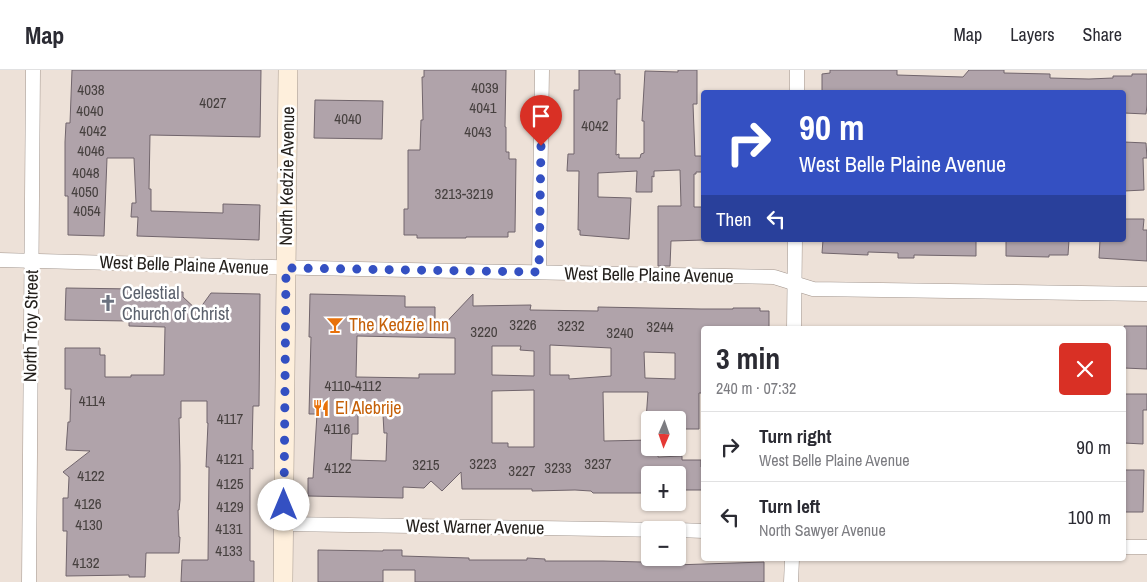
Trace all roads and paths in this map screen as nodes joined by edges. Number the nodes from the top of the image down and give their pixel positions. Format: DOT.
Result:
graph roads {
  1 [pos="34,70"];
  2 [pos="288,70"];
  3 [pos="542,70"];
  4 [pos="797,70"];
  5 [pos="797,90"];
  6 [pos="795,242"];
  7 [pos="0,260"];
  8 [pos="32,261"];
  9 [pos="286,268"];
  10 [pos="539,272"];
  11 [pos="795,283"];
  12 [pos="1147,294"];
  13 [pos="794,326"];
  14 [pos="284,524"];
  15 [pos="641,530"];
  16 [pos="686,530"];
  17 [pos="701,530"];
  18 [pos="1126,547"];
  19 [pos="1147,547"];
  20 [pos="792,561"];
  21 [pos="29,582"];
  22 [pos="283,582"];
  23 [pos="791,582"];
  1 -- 8 [label="street, North Troy Street"];
  2 -- 9 [label="main road, North Kedzie Avenue"];
  3 -- 10 [label="street"];
  4 -- 5 [label="street"];
  6 -- 11 [label="street"];
  7 -- 8 [label="street, West Belle Plaine Avenue"];
  8 -- 9 [label="street, West Belle Plaine Avenue"];
  8 -- 21 [label="street, North Troy Street"];
  9 -- 10 [label="street, West Belle Plaine Avenue"];
  9 -- 14 [label="main road, North Kedzie Avenue"];
  10 -- 11 [label="street, West Belle Plaine Avenue"];
  11 -- 12 [label="street, West Belle Plaine Avenue"];
  11 -- 13 [label="street"];
  14 -- 15 [label="street, West Warner Avenue"];
  14 -- 22 [label="main road, North Kedzie Avenue"];
  16 -- 17 [label="street"];
  18 -- 19 [label="street"];
  20 -- 23 [label="street"];
}
